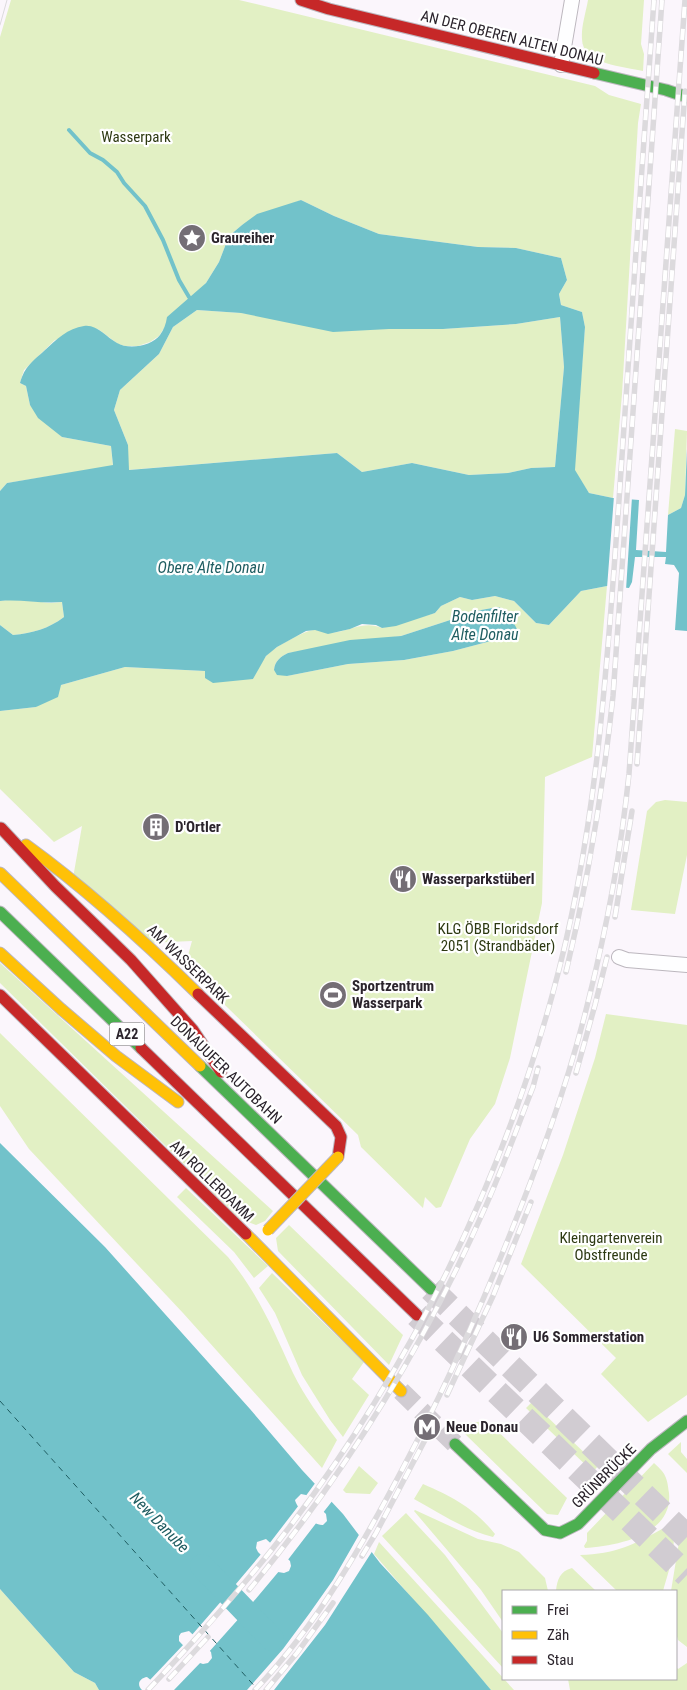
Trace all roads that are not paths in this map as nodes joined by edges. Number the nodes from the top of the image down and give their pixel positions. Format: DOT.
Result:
graph roads {
  1 [pos="301,0"];
  2 [pos="572,0"];
  3 [pos="561,65"];
  4 [pos="687,97"];
  5 [pos="0,828"];
  6 [pos="0,873"];
  7 [pos="0,912"];
  8 [pos="0,953"];
  9 [pos="618,957"];
  10 [pos="687,965"];
  11 [pos="0,995"];
  12 [pos="249,1113"];
  13 [pos="254,1157"];
  14 [pos="255,1243"];
  15 [pos="431,1289"];
  16 [pos="417,1315"];
  17 [pos="401,1391"];
  18 [pos="687,1421"];
  19 [pos="455,1444"];
  1 -- 3 [label="main road, AN DER OBEREN ALTEN DONAU"];
  2 -- 3 [label="street"];
  3 -- 4 [label="main road, AN DER OBEREN ALTEN DONAU"];
  5 -- 12 [label="main road"];
  5 -- 14 [label="main road, AM WASSERPARK, bridge"];
  6 -- 12 [label="main road, DONAUUFER AUTOBAHN / A22"];
  7 -- 13 [label="main road, A22"];
  8 -- 13 [label="main road"];
  9 -- 10 [label="street"];
  11 -- 14 [label="main road, AM ROLLERDAMM"];
  12 -- 15 [label="main road, DONAUUFER AUTOBAHN / A22"];
  13 -- 16 [label="main road, A22"];
  14 -- 17 [label="main road, AM ROLLERDAMM"];
  18 -- 19 [label="main road, GRÜNBRÜCKE"];
}
